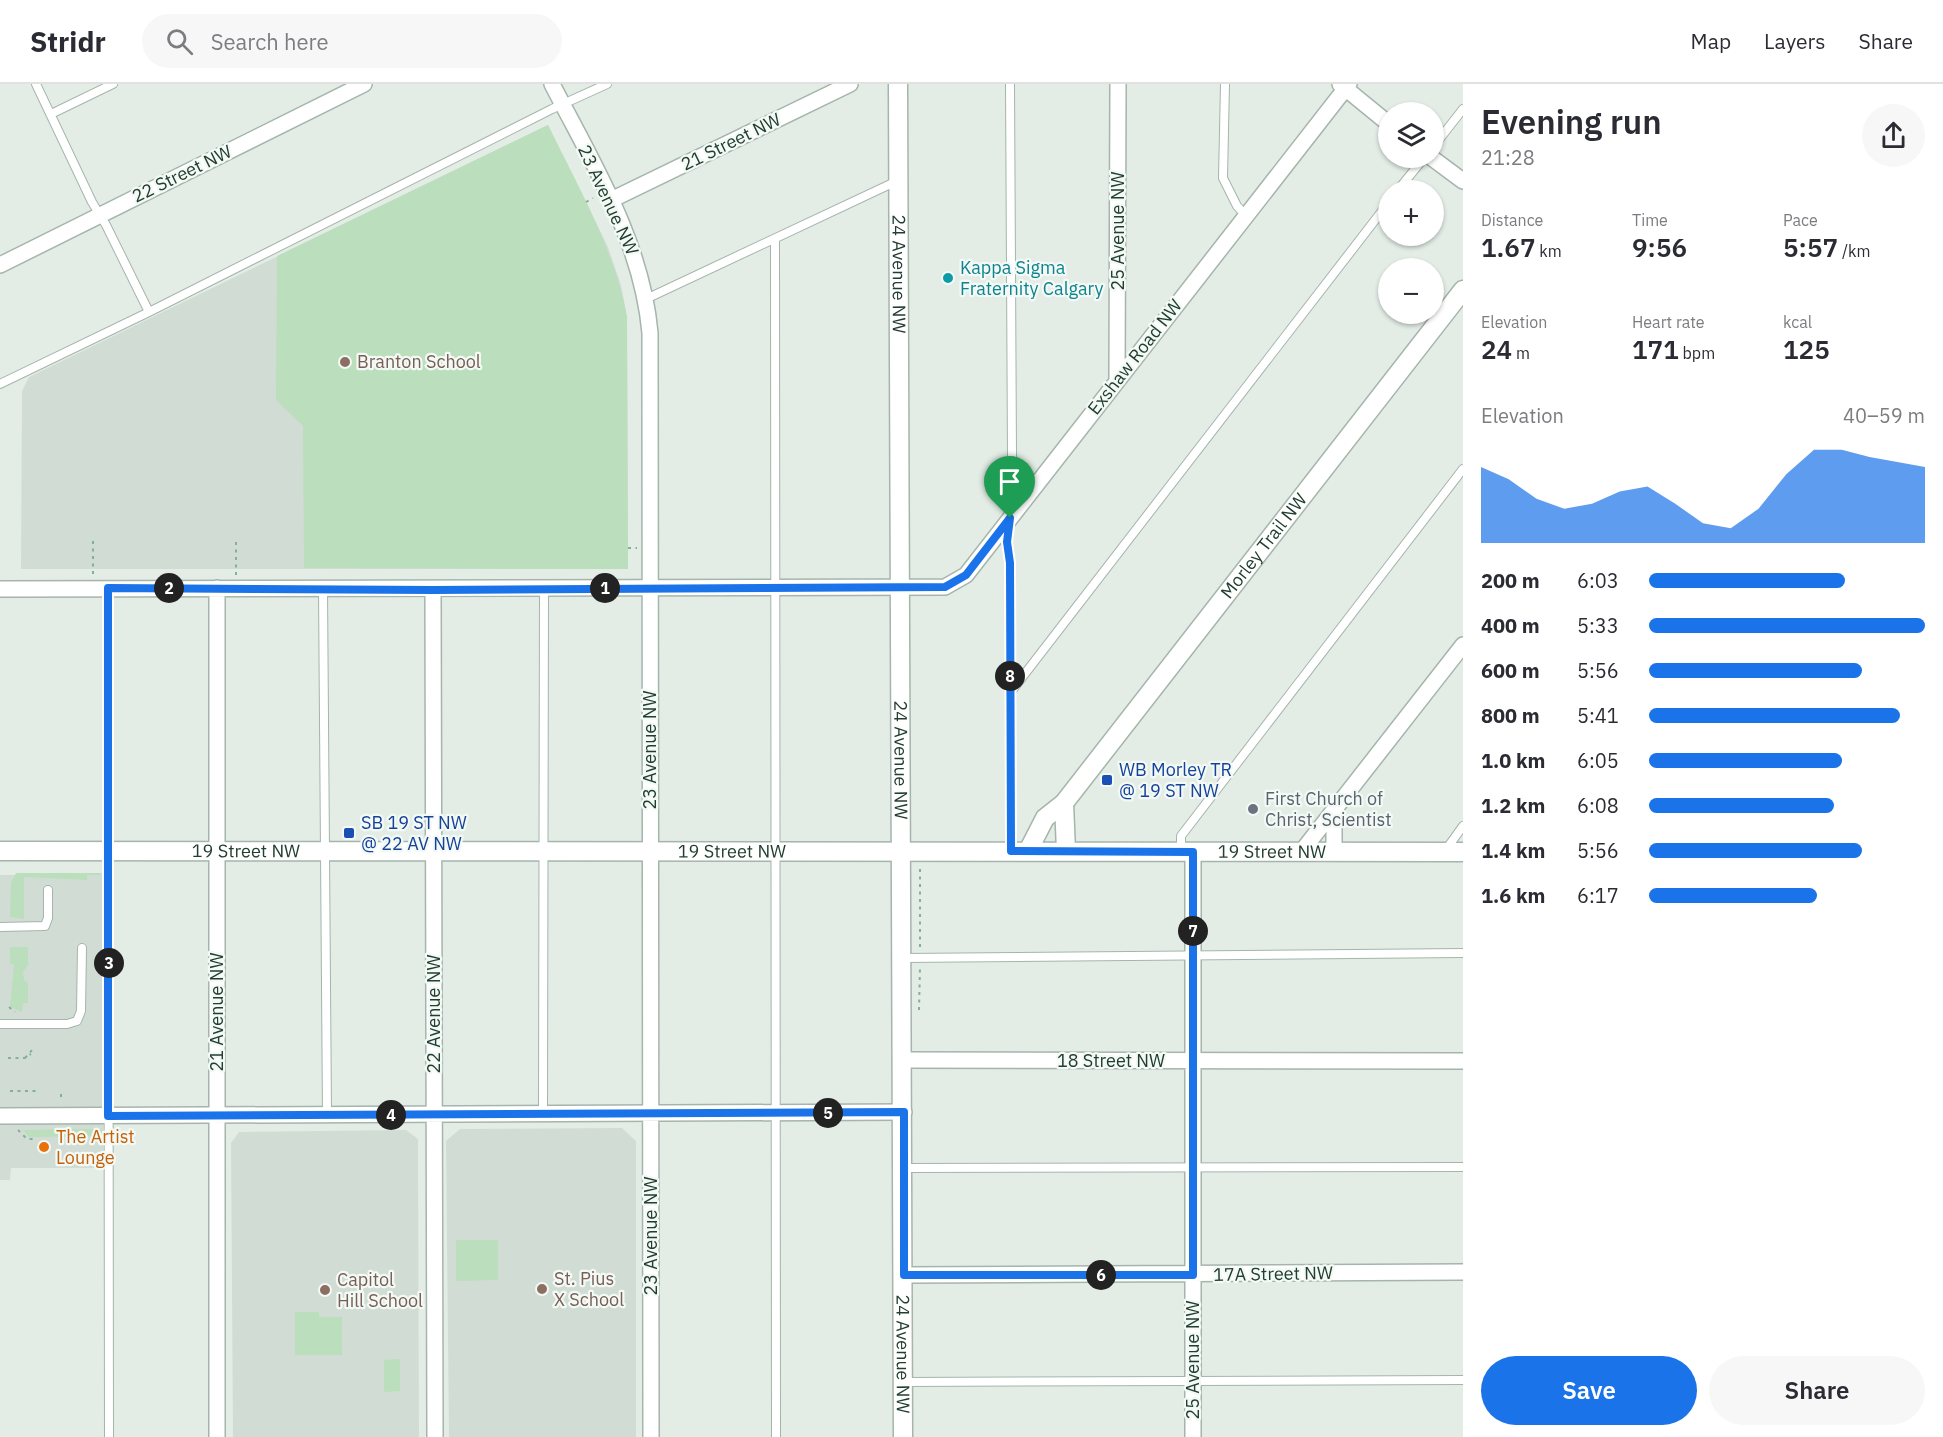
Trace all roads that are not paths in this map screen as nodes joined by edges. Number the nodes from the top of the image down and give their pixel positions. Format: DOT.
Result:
graph roads {
  1 [pos="36,84"];
  2 [pos="113,84"];
  3 [pos="364,84"];
  4 [pos="552,84"];
  5 [pos="607,84"];
  6 [pos="850,84"];
  7 [pos="898,84"];
  8 [pos="1010,84"];
  9 [pos="1118,84"];
  10 [pos="1225,84"];
  11 [pos="1344,86"];
  12 [pos="563,105"];
  13 [pos="1463,109"];
  14 [pos="51,114"];
  15 [pos="1378,115"];
  16 [pos="1444,133"];
  17 [pos="1444,167"];
  18 [pos="1416,168"];
  19 [pos="898,180"];
  20 [pos="1406,180"];
  21 [pos="1463,181"];
  22 [pos="611,200"];
  23 [pos="100,215"];
  24 [pos="1378,216"];
  25 [pos="1246,217"];
  26 [pos="775,240"];
  27 [pos="0,265"];
  28 [pos="1463,290"];
  29 [pos="646,299"];
  30 [pos="149,312"];
  31 [pos="1117,379"];
  32 [pos="0,384"];
  33 [pos="1463,469"];
  34 [pos="1010,518"];
  35 [pos="108,588"];
  36 [pos="217,588"];
  37 [pos="544,588"];
  38 [pos="775,588"];
  39 [pos="898,588"];
  40 [pos="0,589"];
  41 [pos="323,589"];
  42 [pos="650,589"];
  43 [pos="433,590"];
  44 [pos="1463,645"];
  45 [pos="1010,693"];
  46 [pos="1064,803"];
  47 [pos="1334,814"];
  48 [pos="1463,825"];
  49 [pos="651,850"];
  50 [pos="0,851"];
  51 [pos="109,851"];
  52 [pos="325,851"];
  53 [pos="434,851"];
  54 [pos="543,851"];
  55 [pos="775,851"];
  56 [pos="903,851"];
  57 [pos="1020,851"];
  58 [pos="1065,851"];
  59 [pos="1302,851"];
  60 [pos="1334,851"];
  61 [pos="1444,851"];
  62 [pos="217,852"];
  63 [pos="1187,852"];
  64 [pos="1463,852"];
  65 [pos="48,890"];
  66 [pos="0,927"];
  67 [pos="82,948"];
  68 [pos="1463,953"];
  69 [pos="1193,955"];
  70 [pos="903,958"];
  71 [pos="0,1024"];
  72 [pos="904,1060"];
  73 [pos="1193,1061"];
  74 [pos="1463,1061"];
  75 [pos="904,1112"];
  76 [pos="327,1114"];
  77 [pos="543,1114"];
  78 [pos="651,1114"];
  79 [pos="775,1114"];
  80 [pos="435,1115"];
  81 [pos="0,1116"];
  82 [pos="108,1116"];
  83 [pos="217,1116"];
  84 [pos="1194,1167"];
  85 [pos="1463,1167"];
  86 [pos="904,1168"];
  87 [pos="1463,1272"];
  88 [pos="904,1275"];
  89 [pos="1193,1275"];
  90 [pos="1463,1380"];
  91 [pos="1193,1381"];
  92 [pos="904,1382"];
  93 [pos="109,1437"];
  94 [pos="217,1437"];
  95 [pos="435,1437"];
  96 [pos="651,1437"];
  97 [pos="776,1437"];
  98 [pos="903,1437"];
  99 [pos="1193,1437"];
  1 -- 14 [label="lane"];
  2 -- 14 [label="lane"];
  3 -- 23 [label="street, 22 Street NW"];
  4 -- 12 [label="street, 23 Avenue NW"];
  5 -- 12 [label="lane"];
  6 -- 22 [label="street, 21 Street NW"];
  7 -- 19 [label="street, 24 Avenue NW"];
  8 -- 34 [label="lane"];
  9 -- 31 [label="street, 25 Avenue NW"];
  10 -- 25 [label="lane"];
  11 -- 15 [label="street"];
  11 -- 25 [label="street, Exshaw Road NW"];
  12 -- 22 [label="street, 23 Avenue NW"];
  12 -- 30 [label="lane"];
  13 -- 16 [label="lane"];
  14 -- 23 [label="lane"];
  17 -- 21 [label="street"];
  18 -- 20 [label="lane"];
  19 -- 26 [label="lane"];
  19 -- 39 [label="street, 24 Avenue NW"];
  22 -- 29 [label="street, 23 Avenue NW"];
  23 -- 27 [label="street, 22 Street NW"];
  23 -- 30 [label="lane"];
  24 -- 45 [label="lane"];
  25 -- 31 [label="street, Exshaw Road NW"];
  26 -- 29 [label="lane"];
  26 -- 38 [label="lane"];
  28 -- 46 [label="street, Morley Trail NW"];
  29 -- 42 [label="street, 23 Avenue NW"];
  30 -- 32 [label="lane"];
  31 -- 34 [label="street, Exshaw Road NW"];
  33 -- 63 [label="lane"];
  34 -- 39 [label="street, Exshaw Road NW"];
  34 -- 45 [label="lane"];
  35 -- 36 [label="street, Exshaw Road NW"];
  35 -- 40 [label="street, Exshaw Road NW"];
  35 -- 51 [label="lane"];
  36 -- 41 [label="street, Exshaw Road NW"];
  36 -- 62 [label="street, 21 Avenue NW"];
  37 -- 42 [label="street, Exshaw Road NW"];
  37 -- 43 [label="street, Exshaw Road NW"];
  37 -- 54 [label="lane"];
  38 -- 39 [label="street, Exshaw Road NW"];
  38 -- 42 [label="street, Exshaw Road NW"];
  38 -- 55 [label="lane"];
  39 -- 56 [label="street, 24 Avenue NW"];
  41 -- 43 [label="street, Exshaw Road NW"];
  41 -- 52 [label="lane"];
  42 -- 49 [label="street, 23 Avenue NW"];
  43 -- 53 [label="street, 22 Avenue NW"];
  44 -- 47 [label="street"];
  45 -- 57 [label="lane"];
  46 -- 57 [label="street, Morley Trail NW"];
  46 -- 58 [label="street"];
  47 -- 59 [label="street"];
  47 -- 60 [label="street"];
  48 -- 61 [label="lane"];
  49 -- 54 [label="street, 19 Street NW"];
  49 -- 55 [label="street, 19 Street NW"];
  49 -- 78 [label="street, 23 Avenue NW"];
  50 -- 51 [label="street, 19 Street NW"];
  51 -- 62 [label="street, 19 Street NW"];
  51 -- 82 [label="lane"];
  52 -- 53 [label="street, 19 Street NW"];
  52 -- 62 [label="street, 19 Street NW"];
  52 -- 76 [label="lane"];
  53 -- 54 [label="street, 19 Street NW"];
  53 -- 80 [label="street, 22 Avenue NW"];
  54 -- 77 [label="lane"];
  55 -- 56 [label="street, 19 Street NW"];
  55 -- 79 [label="lane"];
  56 -- 57 [label="street, 19 Street NW"];
  56 -- 70 [label="street, 24 Avenue NW"];
  57 -- 58 [label="street, 19 Street NW"];
  58 -- 63 [label="street, 19 Street NW"];
  59 -- 60 [label="street, 19 Street NW"];
  59 -- 63 [label="street, 19 Street NW"];
  60 -- 61 [label="street, 19 Street NW"];
  61 -- 64 [label="street, 19 Street NW"];
  62 -- 83 [label="street, 21 Avenue NW"];
  63 -- 69 [label="street, 25 Avenue NW"];
  65 -- 66 [label="lane"];
  67 -- 71 [label="lane"];
  68 -- 69 [label="lane"];
  69 -- 70 [label="lane"];
  69 -- 73 [label="street, 25 Avenue NW"];
  70 -- 72 [label="street, 24 Avenue NW"];
  72 -- 73 [label="street, 18 Street NW"];
  72 -- 75 [label="street, 24 Avenue NW"];
  73 -- 74 [label="street, 18 Street NW"];
  73 -- 84 [label="street, 25 Avenue NW"];
  75 -- 79 [label="street"];
  75 -- 86 [label="street, 24 Avenue NW"];
  76 -- 80 [label="street"];
  76 -- 83 [label="street"];
  77 -- 78 [label="street"];
  77 -- 80 [label="street"];
  78 -- 79 [label="street"];
  78 -- 96 [label="street, 23 Avenue NW"];
  79 -- 97 [label="lane"];
  80 -- 95 [label="street, 22 Avenue NW"];
  81 -- 82 [label="street"];
  82 -- 83 [label="street"];
  82 -- 93 [label="lane"];
  83 -- 94 [label="street, 21 Avenue NW"];
  84 -- 85 [label="lane"];
  84 -- 86 [label="lane"];
  84 -- 89 [label="street, 25 Avenue NW"];
  86 -- 88 [label="street, 24 Avenue NW"];
  87 -- 89 [label="street, 17A Street NW"];
  88 -- 89 [label="street, 17A Street NW"];
  88 -- 92 [label="street, 24 Avenue NW"];
  89 -- 91 [label="street, 25 Avenue NW"];
  90 -- 91 [label="lane"];
  91 -- 92 [label="lane"];
  91 -- 99 [label="street, 25 Avenue NW"];
  92 -- 98 [label="street, 24 Avenue NW"];
}
